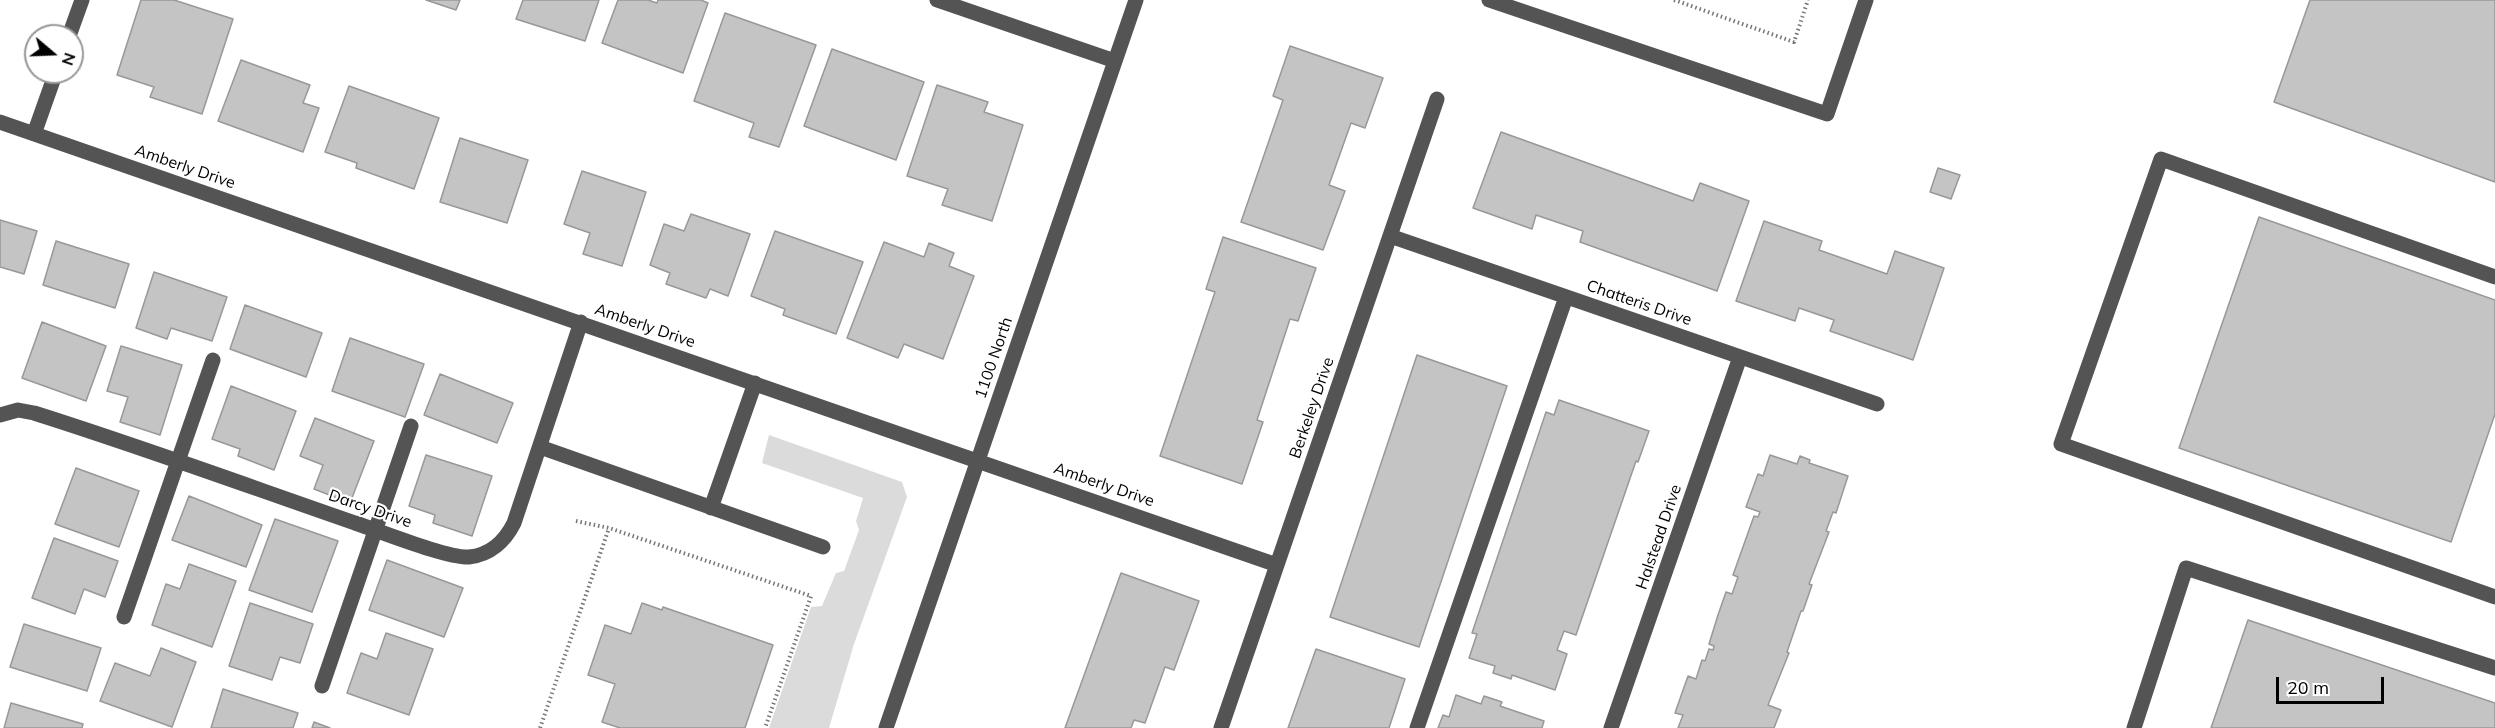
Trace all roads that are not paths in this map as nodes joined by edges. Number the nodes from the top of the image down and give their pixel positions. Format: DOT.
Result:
graph roads {
  1 [pos="82,0"];
  2 [pos="937,0"];
  3 [pos="1136,0"];
  4 [pos="1489,0"];
  5 [pos="1866,0"];
  6 [pos="73,24"];
  7 [pos="1115,61"];
  8 [pos="52,84"];
  9 [pos="1437,99"];
  10 [pos="0,122"];
  11 [pos="34,134"];
  12 [pos="1390,236"];
  13 [pos="2495,277"];
  14 [pos="1566,297"];
  15 [pos="581,322"];
  16 [pos="1740,357"];
  17 [pos="213,360"];
  18 [pos="754,383"];
  19 [pos="1877,404"];
  20 [pos="1,414"];
  21 [pos="411,426"];
  22 [pos="540,447"];
  23 [pos="978,460"];
  24 [pos="179,462"];
  25 [pos="711,508"];
  26 [pos="375,530"];
  27 [pos="823,547"];
  28 [pos="1277,565"];
  29 [pos="2495,597"];
  30 [pos="124,617"];
  31 [pos="2495,668"];
  32 [pos="322,686"];
  33 [pos="886,728"];
  34 [pos="1221,728"];
  35 [pos="1417,728"];
  36 [pos="1611,728"];
  37 [pos="2134,728"];
  1 -- 6 [label="street"];
  2 -- 7 [label="street"];
  3 -- 7 [label="street, 1100 North"];
  4 -- 5 [label="street"];
  7 -- 23 [label="street, 1100 North"];
  8 -- 11 [label="street"];
  9 -- 12 [label="street, Berkeley Drive"];
  10 -- 11 [label="street, Amberly Drive"];
  11 -- 15 [label="street, Amberly Drive"];
  12 -- 14 [label="street, Chatteris Drive"];
  12 -- 28 [label="street, Berkeley Drive"];
  13 -- 29 [label="street"];
  14 -- 16 [label="street, Chatteris Drive"];
  14 -- 35 [label="street"];
  15 -- 18 [label="street, Amberly Drive"];
  15 -- 22 [label="street, Darcy Drive"];
  16 -- 19 [label="street, Chatteris Drive"];
  16 -- 36 [label="street, Halstead Drive"];
  17 -- 24 [label="street"];
  18 -- 23 [label="street, Amberly Drive"];
  18 -- 25 [label="street"];
  20 -- 24 [label="street, Darcy Drive"];
  21 -- 26 [label="street"];
  22 -- 25 [label="street"];
  22 -- 26 [label="street, Darcy Drive"];
  23 -- 28 [label="street, Amberly Drive"];
  23 -- 33 [label="street, 1100 North"];
  24 -- 26 [label="street, Darcy Drive"];
  24 -- 30 [label="street"];
  25 -- 27 [label="street"];
  26 -- 32 [label="street"];
  28 -- 34 [label="street, Berkeley Drive"];
  31 -- 37 [label="street"];
}
